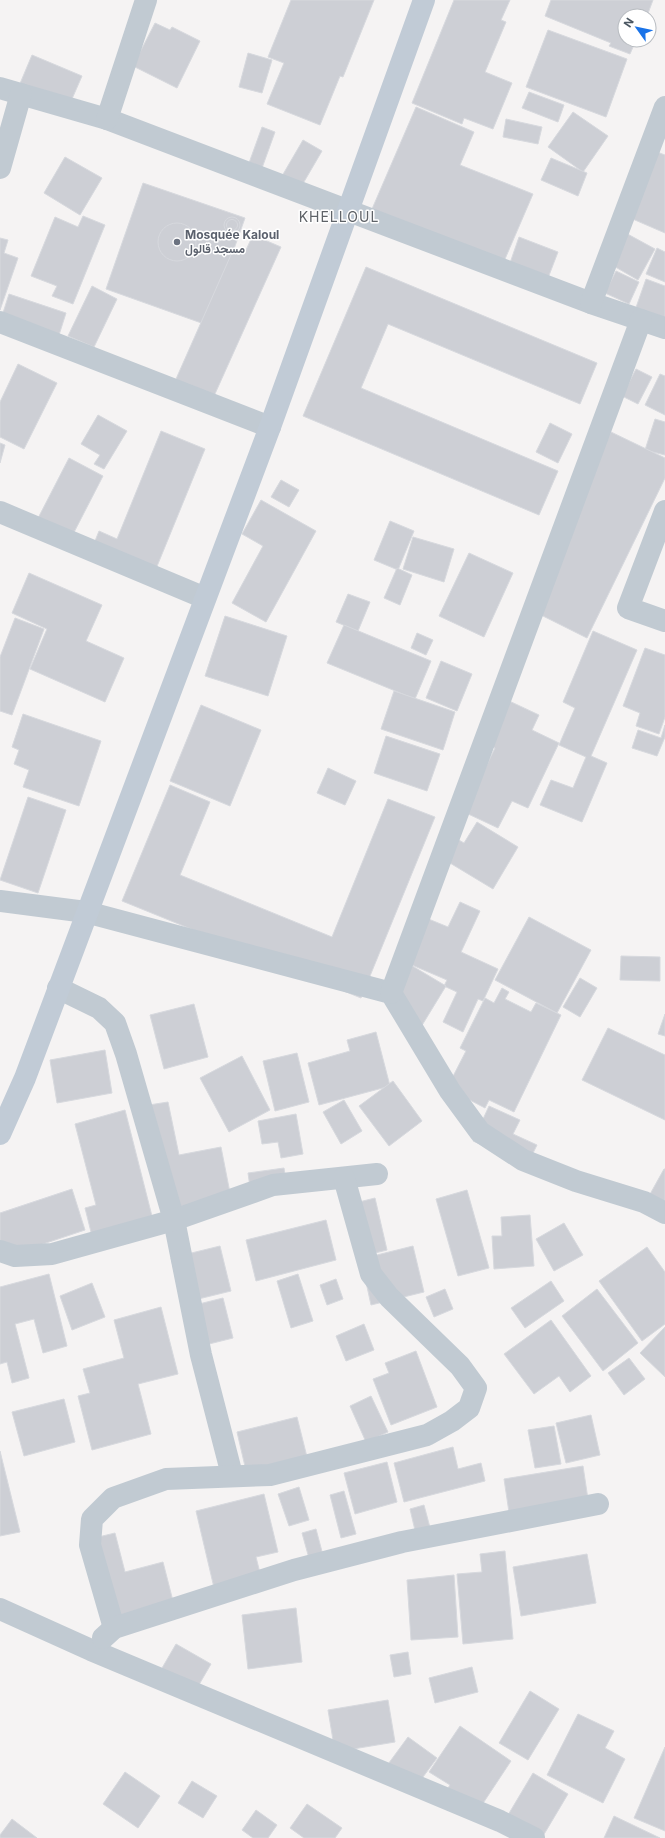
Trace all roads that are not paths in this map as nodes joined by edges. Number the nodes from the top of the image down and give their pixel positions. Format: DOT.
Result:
graph roads {
  1 [pos="146,0"];
  2 [pos="424,0"];
  3 [pos="0,88"];
  4 [pos="21,94"];
  5 [pos="665,107"];
  6 [pos="107,119"];
  7 [pos="0,168"];
  8 [pos="349,211"];
  9 [pos="591,303"];
  10 [pos="641,320"];
  11 [pos="0,322"];
  12 [pos="665,328"];
  13 [pos="270,427"];
  14 [pos="665,511"];
  15 [pos="0,512"];
  16 [pos="205,598"];
  17 [pos="665,621"];
  18 [pos="0,900"];
  19 [pos="86,912"];
  20 [pos="58,988"];
  21 [pos="391,993"];
  22 [pos="0,1134"];
  23 [pos="377,1174"];
  24 [pos="344,1178"];
  25 [pos="665,1213"];
  26 [pos="174,1220"];
  27 [pos="0,1251"];
  28 [pos="232,1475"];
  29 [pos="598,1504"];
  30 [pos="0,1609"];
  31 [pos="114,1628"];
  32 [pos="91,1650"];
  33 [pos="534,1838"];
  1 -- 6 [label="street"];
  2 -- 8 [label="main road"];
  3 -- 4 [label="street"];
  4 -- 6 [label="street"];
  4 -- 7 [label="street"];
  5 -- 9 [label="street"];
  6 -- 8 [label="street"];
  8 -- 9 [label="street"];
  8 -- 13 [label="main road"];
  9 -- 10 [label="street"];
  10 -- 12 [label="street"];
  10 -- 21 [label="street"];
  11 -- 13 [label="street"];
  13 -- 16 [label="main road"];
  14 -- 17 [label="street"];
  15 -- 16 [label="street"];
  16 -- 19 [label="main road"];
  18 -- 19 [label="street"];
  19 -- 20 [label="main road"];
  19 -- 21 [label="street"];
  20 -- 22 [label="main road"];
  20 -- 26 [label="street"];
  21 -- 25 [label="street"];
  23 -- 24 [label="street"];
  24 -- 26 [label="street"];
  24 -- 28 [label="street"];
  26 -- 27 [label="street"];
  26 -- 28 [label="street"];
  28 -- 31 [label="street"];
  29 -- 31 [label="street"];
  30 -- 32 [label="street"];
  31 -- 32 [label="street"];
  32 -- 33 [label="street"];
}
